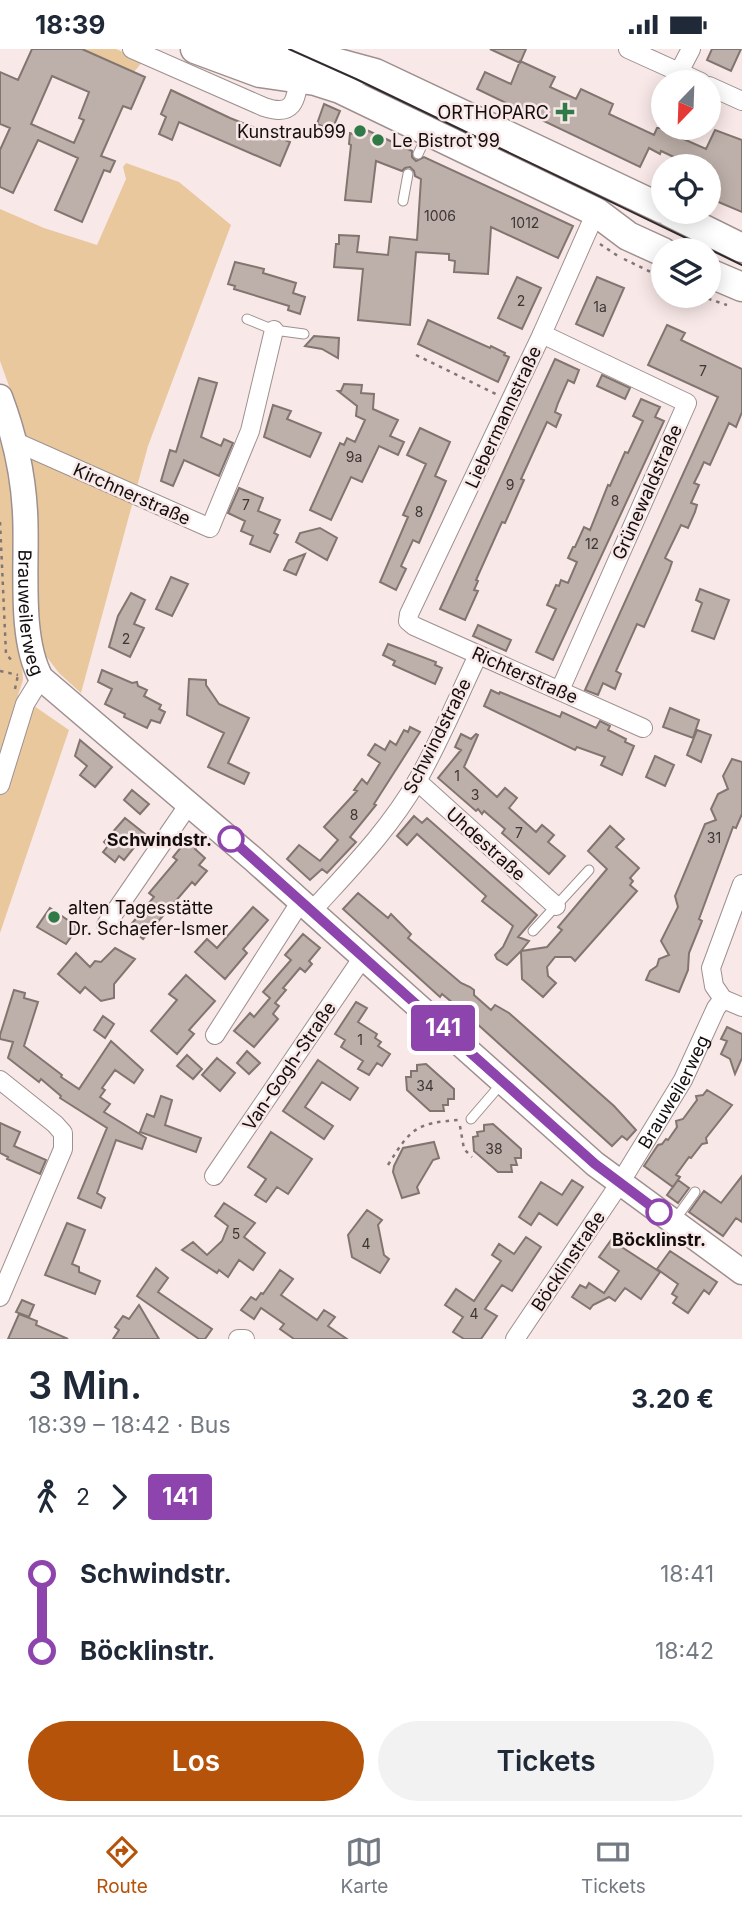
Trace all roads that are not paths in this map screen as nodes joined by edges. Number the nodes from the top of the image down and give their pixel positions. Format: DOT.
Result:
graph roads {
  1 [pos="132,49"];
  2 [pos="195,49"];
  3 [pos="236,49"];
  4 [pos="628,49"];
  5 [pos="691,49"];
  6 [pos="290,58"];
  7 [pos="675,70"];
  8 [pos="680,70"];
  9 [pos="721,91"];
  10 [pos="742,101"];
  11 [pos="408,174"];
  12 [pos="403,201"];
  13 [pos="651,203"];
  14 [pos="596,212"];
  15 [pos="689,224"];
  16 [pos="651,247"];
  17 [pos="728,247"];
  18 [pos="721,283"];
  19 [pos="737,297"];
  20 [pos="247,319"];
  21 [pos="274,330"];
  22 [pos="304,334"];
  23 [pos="542,334"];
  24 [pos="0,397"];
  25 [pos="16,442"];
  26 [pos="408,621"];
  27 [pos="478,655"];
  28 [pos="41,678"];
  29 [pos="560,690"];
  30 [pos="643,728"];
  31 [pos="417,781"];
  32 [pos="0,785"];
  33 [pos="189,804"];
  34 [pos="589,870"];
  35 [pos="742,884"];
  36 [pos="306,906"];
  37 [pos="556,906"];
  38 [pos="106,925"];
  39 [pos="533,931"];
  40 [pos="363,957"];
  41 [pos="723,999"];
  42 [pos="742,1007"];
  43 [pos="215,1035"];
  44 [pos="0,1080"];
  45 [pos="503,1082"];
  46 [pos="471,1119"];
  47 [pos="214,1176"];
  48 [pos="620,1183"];
  49 [pos="695,1192"];
  50 [pos="673,1222"];
  51 [pos="740,1266"];
  52 [pos="0,1297"];
  53 [pos="515,1339"];
  1 -- 6 [label="street"];
  2 -- 6 [label="main road"];
  3 -- 6 [label="main road"];
  4 -- 7 [label="street"];
  5 -- 8 [label="street"];
  6 -- 13 [label="main road"];
  6 -- 14 [label="main road"];
  9 -- 10 [label="street"];
  11 -- 12 [label="lane"];
  14 -- 16 [label="main road"];
  14 -- 23 [label="street, Liebermannstraße"];
  15 -- 17 [label="main road"];
  18 -- 19 [label="main road"];
  20 -- 21 [label="lane"];
  21 -- 22 [label="lane"];
  21 -- 25 [label="street, Kirchnerstraße"];
  23 -- 26 [label="street, Liebermannstraße"];
  23 -- 29 [label="street, Grünewaldstraße"];
  24 -- 25 [label="street, Brauweilerweg"];
  25 -- 28 [label="street, Brauweilerweg"];
  26 -- 27 [label="street, Richterstraße"];
  27 -- 29 [label="street, Richterstraße"];
  27 -- 31 [label="street, Schwindstraße"];
  28 -- 32 [label="street"];
  28 -- 33 [label="street, Brauweilerweg"];
  29 -- 30 [label="street, Richterstraße"];
  31 -- 36 [label="street, Schwindstraße"];
  31 -- 37 [label="street, Uhdestraße"];
  33 -- 36 [label="street, Brauweilerweg"];
  33 -- 38 [label="street"];
  34 -- 37 [label="lane"];
  35 -- 41 [label="street"];
  36 -- 40 [label="street, Brauweilerweg"];
  36 -- 43 [label="street"];
  37 -- 39 [label="lane"];
  40 -- 45 [label="street, Brauweilerweg"];
  40 -- 47 [label="street, Van-Gogh-Straße"];
  41 -- 42 [label="street"];
  41 -- 48 [label="street, Brauweilerweg"];
  44 -- 52 [label="street"];
  45 -- 46 [label="lane"];
  45 -- 48 [label="street, Brauweilerweg"];
  48 -- 50 [label="street, Brauweilerweg"];
  48 -- 53 [label="street, Böcklinstraße"];
  49 -- 50 [label="lane"];
  50 -- 51 [label="street, Brauweilerweg"];
}
